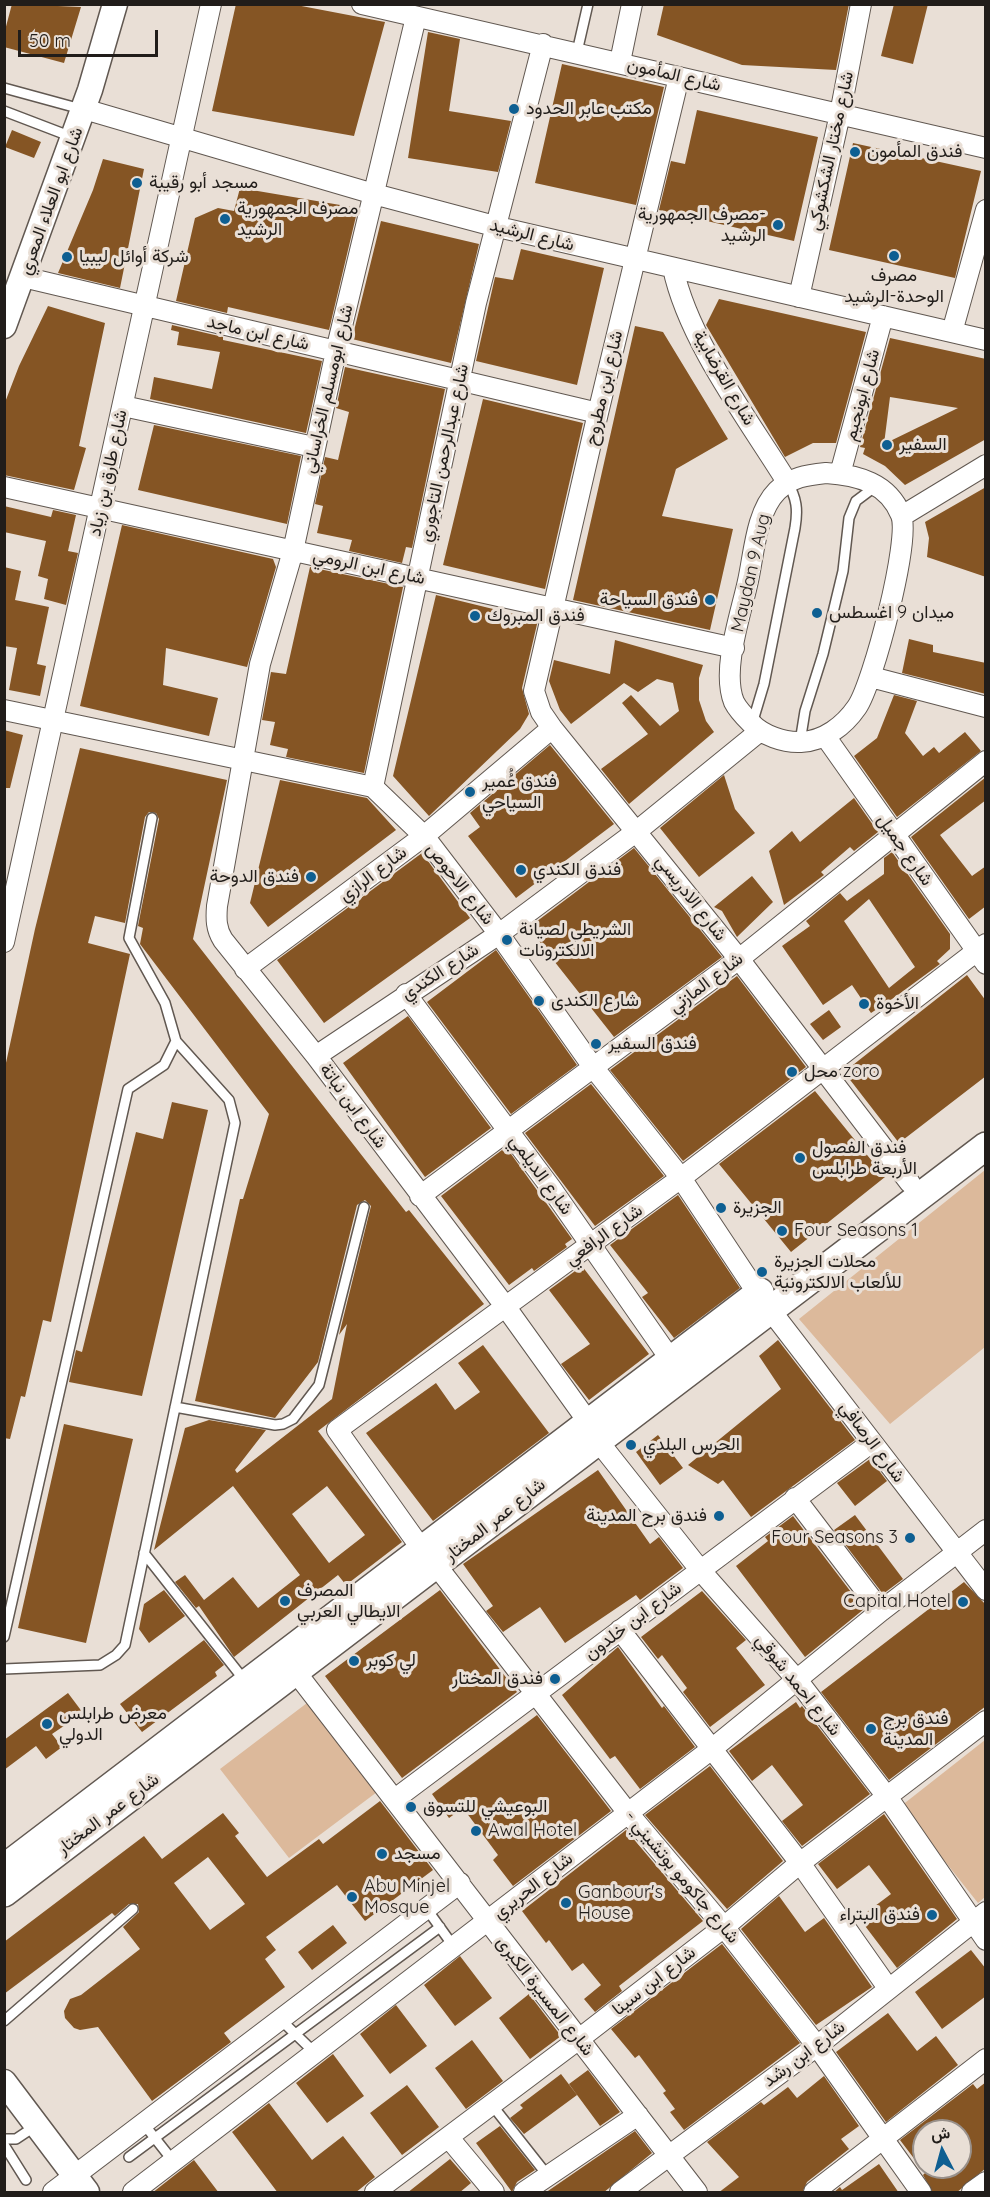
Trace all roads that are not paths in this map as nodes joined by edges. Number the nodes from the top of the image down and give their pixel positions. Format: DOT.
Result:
graph roads {
  1 [pos="115,4"];
  2 [pos="211,4"];
  3 [pos="362,4"];
  4 [pos="588,4"];
  5 [pos="632,4"];
  6 [pos="861,4"];
  7 [pos="397,8"];
  8 [pos="416,17"];
  9 [pos="543,44"];
  10 [pos="577,52"];
  11 [pos="620,62"];
  12 [pos="679,77"];
  13 [pos="4,87"];
  14 [pos="84,109"];
  15 [pos="4,111"];
  16 [pos="840,114"];
  17 [pos="73,138"];
  18 [pos="180,138"];
  19 [pos="986,148"];
  20 [pos="374,194"];
  21 [pos="986,210"];
  22 [pos="498,226"];
  23 [pos="634,259"];
  24 [pos="673,268"];
  25 [pos="23,278"];
  26 [pos="799,297"];
  27 [pos="145,306"];
  28 [pos="883,316"];
  29 [pos="4,326"];
  30 [pos="952,332"];
  31 [pos="986,340"];
  32 [pos="336,351"];
  33 [pos="459,380"];
  34 [pos="123,406"];
  35 [pos="598,413"];
  36 [pos="314,447"];
  37 [pos="986,465"];
  38 [pos="840,474"];
  39 [pos="787,482"];
  40 [pos="878,485"];
  41 [pos="4,487"];
  42 [pos="100,508"];
  43 [pos="902,516"];
  44 [pos="293,550"];
  45 [pos="418,578"];
  46 [pos="555,608"];
  47 [pos="734,648"];
  48 [pos="871,677"];
  49 [pos="536,701"];
  50 [pos="986,707"];
  51 [pos="4,710"];
  52 [pos="54,721"];
  53 [pos="756,728"];
  54 [pos="552,729"];
  55 [pos="825,736"];
  56 [pos="800,742"];
  57 [pos="242,760"];
  58 [pos="986,761"];
  59 [pos="373,787"];
  60 [pos="152,818"];
  61 [pos="637,831"];
  62 [pos="894,834"];
  63 [pos="424,836"];
  64 [pos="499,934"];
  65 [pos="4,942"];
  66 [pos="982,953"];
  67 [pos="739,959"];
  68 [pos="245,969"];
  69 [pos="406,994"];
  70 [pos="176,1041"];
  71 [pos="316,1056"];
  72 [pos="593,1067"];
  73 [pos="824,1068"];
  74 [pos="986,1126"];
  75 [pos="508,1130"];
  76 [pos="986,1146"];
  77 [pos="681,1178"];
  78 [pos="910,1183"];
  79 [pos="420,1196"];
  80 [pos="364,1207"];
  81 [pos="591,1244"];
  82 [pos="764,1301"];
  83 [pos="505,1306"];
  84 [pos="671,1360"];
  85 [pos="175,1407"];
  86 [pos="593,1432"];
  87 [pos="872,1442"];
  88 [pos="795,1498"];
  89 [pos="986,1530"];
  90 [pos="956,1552"];
  91 [pos="144,1553"];
  92 [pos="430,1558"];
  93 [pos="701,1571"];
  94 [pos="986,1590"];
  95 [pos="880,1611"];
  96 [pos="620,1630"];
  97 [pos="4,1637"];
  98 [pos="290,1664"];
  99 [pos="4,1669"];
  100 [pos="798,1681"];
  101 [pos="248,1684"];
  102 [pos="536,1694"];
  103 [pos="986,1721"];
  104 [pos="713,1748"];
  105 [pos="888,1798"];
  106 [pos="394,1799"];
  107 [pos="628,1813"];
  108 [pos="800,1863"];
  109 [pos="4,1868"];
  110 [pos="460,1883"];
  111 [pos="4,1893"];
  112 [pos="426,1908"];
  113 [pos="133,1909"];
  114 [pos="979,1917"];
  115 [pos="488,1921"];
  116 [pos="724,1927"];
  117 [pos="440,1928"];
  118 [pos="986,1940"];
  119 [pos="454,1947"];
  120 [pos="888,1988"];
  121 [pos="280,2019"];
  122 [pos="4,2021"];
  123 [pos="296,2034"];
  124 [pos="579,2039"];
  125 [pos="817,2046"];
  126 [pos="316,2053"];
  127 [pos="986,2059"];
  128 [pos="4,2082"];
  129 [pos="492,2105"];
  130 [pos="638,2115"];
  131 [pos="37,2125"];
  132 [pos="149,2130"];
  133 [pos="449,2138"];
  134 [pos="882,2138"];
  135 [pos="4,2139"];
  136 [pos="4,2145"];
  137 [pos="668,2156"];
  138 [pos="129,2157"];
  139 [pos="173,2162"];
  140 [pos="549,2176"];
  141 [pos="26,2180"];
  142 [pos="986,2182"];
  143 [pos="81,2184"];
  144 [pos="382,2190"];
  145 [pos="53,2193"];
  146 [pos="134,2193"];
  147 [pos="494,2193"];
  148 [pos="524,2193"];
  149 [pos="620,2193"];
  150 [pos="697,2193"];
  151 [pos="814,2193"];
  152 [pos="921,2193"];
  153 [pos="972,2193"];
  1 -- 14 [label="street, شارع ابو العلاء المعري"];
  2 -- 18 [label="street, شارع طارق بن زياد"];
  3 -- 7 [label="street, شارع المأمون"];
  4 -- 10 [label="lane"];
  5 -- 11 [label="street"];
  6 -- 16 [label="street, شارع مختار الشكشوكي"];
  7 -- 8 [label="street, شارع المأمون"];
  8 -- 9 [label="street, شارع المأمون"];
  8 -- 20 [label="street, شارع ابومسلم الخراساني"];
  9 -- 10 [label="street, شارع المأمون"];
  9 -- 22 [label="street, شارع عبدالرحمن التاجوري"];
  10 -- 11 [label="street, شارع المأمون"];
  11 -- 12 [label="street, شارع المأمون"];
  12 -- 16 [label="street, شارع المأمون"];
  12 -- 23 [label="street, شارع ابن مطروح"];
  13 -- 14 [label="lane"];
  14 -- 17 [label="street, شارع ابو العلاء المعري"];
  14 -- 18 [label="street, شارع الرشيد"];
  15 -- 17 [label="lane"];
  16 -- 19 [label="street, شارع المأمون"];
  16 -- 26 [label="street, شارع مختار الشكشوكي"];
  17 -- 25 [label="street, شارع ابو العلاء المعري"];
  18 -- 20 [label="street, شارع الرشيد"];
  18 -- 27 [label="street, شارع طارق بن زياد"];
  20 -- 22 [label="street, شارع الرشيد"];
  20 -- 32 [label="street, شارع ابومسلم الخراساني"];
  21 -- 30 [label="street"];
  22 -- 23 [label="street, شارع الرشيد"];
  22 -- 33 [label="street, شارع عبدالرحمن التاجوري"];
  23 -- 24 [label="street, شارع الرشيد"];
  23 -- 35 [label="street, شارع ابن مطروح"];
  24 -- 26 [label="street, شارع الرشيد"];
  24 -- 39 [label="street, شارع القرضابية"];
  25 -- 27 [label="street, شارع ابن ماجد"];
  25 -- 29 [label="street, شارع ابو العلاء المعري"];
  26 -- 28 [label="street, شارع الرشيد"];
  27 -- 32 [label="street, شارع ابن ماجد"];
  27 -- 34 [label="street, شارع طارق بن زياد"];
  28 -- 30 [label="street, شارع الرشيد"];
  28 -- 38 [label="street, شارع ابونجيم"];
  30 -- 31 [label="street, شارع الرشيد"];
  32 -- 33 [label="street, شارع ابن ماجد"];
  32 -- 36 [label="street, شارع ابومسلم الخراساني"];
  33 -- 35 [label="street, شارع ابن ماجد"];
  33 -- 45 [label="street, شارع عبدالرحمن التاجوري"];
  34 -- 36 [label="street"];
  34 -- 42 [label="street, شارع طارق بن زياد"];
  35 -- 46 [label="street, شارع ابن مطروح"];
  36 -- 44 [label="street, شارع ابومسلم الخراساني"];
  37 -- 43 [label="street"];
  38 -- 39 [label="street"];
  38 -- 40 [label="street"];
  39 -- 47 [label="street, Maydan 9 Aug"];
  39 -- 53 [label="lane"];
  40 -- 43 [label="street"];
  40 -- 56 [label="lane"];
  41 -- 42 [label="street, شارع ابن الرومي"];
  42 -- 44 [label="street, شارع ابن الرومي"];
  42 -- 52 [label="street, شارع طارق بن زياد"];
  43 -- 48 [label="street"];
  44 -- 45 [label="street, شارع ابن الرومي"];
  44 -- 57 [label="street, شارع ابومسلم الخراساني"];
  45 -- 46 [label="street, شارع ابن الرومي"];
  45 -- 59 [label="street, شارع عبدالرحمن التاجوري"];
  46 -- 47 [label="street, شارع ابن الرومي"];
  46 -- 49 [label="street, شارع ابن مطروح"];
  47 -- 53 [label="street, Maydan 9 Aug"];
  48 -- 50 [label="street"];
  48 -- 55 [label="street"];
  49 -- 54 [label="street, شارع الادريسي"];
  51 -- 52 [label="street"];
  52 -- 57 [label="street"];
  52 -- 65 [label="street, شارع طارق بن زياد"];
  53 -- 56 [label="street"];
  53 -- 61 [label="street, شارع الكندي"];
  54 -- 61 [label="street, شارع الادريسي"];
  54 -- 63 [label="street, شارع الرازي"];
  55 -- 56 [label="street"];
  55 -- 62 [label="street, شارع جميل"];
  57 -- 59 [label="street"];
  57 -- 68 [label="street, شارع ابن نباتة"];
  58 -- 62 [label="street, شارع المازني"];
  59 -- 63 [label="street, شارع الاحوص"];
  60 -- 70 [label="lane"];
  61 -- 64 [label="street, شارع الكندي"];
  61 -- 67 [label="street, شارع الادريسي"];
  62 -- 66 [label="street, شارع جميل"];
  62 -- 67 [label="street, شارع المازني"];
  63 -- 64 [label="street, شارع الاحوص"];
  63 -- 68 [label="street, شارع الرازي"];
  64 -- 69 [label="street, شارع الكندي"];
  64 -- 72 [label="street, شارع الاحوص"];
  66 -- 73 [label="street, شارع الرافعي"];
  67 -- 72 [label="street, شارع المازني"];
  67 -- 73 [label="street, شارع الادريسي"];
  68 -- 71 [label="street, شارع ابن نباتة"];
  69 -- 71 [label="street, شارع الكندي"];
  69 -- 75 [label="street, شارع الديلمي"];
  70 -- 85 [label="lane"];
  70 -- 97 [label="lane"];
  71 -- 79 [label="street, شارع ابن نباتة"];
  72 -- 75 [label="street, شارع المازني"];
  72 -- 77 [label="street, شارع الاحوص"];
  73 -- 77 [label="street, شارع الرافعي"];
  73 -- 78 [label="street, شارع الادريسي"];
  74 -- 78 [label="main road, شارع عمر المختار"];
  75 -- 79 [label="street, شارع المازني"];
  75 -- 81 [label="street, شارع الديلمي"];
  76 -- 82 [label="main road, شارع عمر المختار"];
  77 -- 81 [label="street, شارع الرافعي"];
  77 -- 82 [label="street, شارع الاحوص"];
  78 -- 82 [label="main road, شارع عمر المختار"];
  79 -- 83 [label="street, شارع ابن نباتة"];
  80 -- 85 [label="lane"];
  81 -- 83 [label="street, شارع الرافعي"];
  81 -- 84 [label="street, شارع الديلمي"];
  82 -- 84 [label="main road, شارع عمر المختار"];
  82 -- 86 [label="main road, شارع عمر المختار"];
  82 -- 87 [label="street, شارع الرصافي"];
  83 -- 86 [label="street, شارع ابن نباتة"];
  83 -- 92 [label="street, شارع الرافعي"];
  84 -- 86 [label="main road, شارع عمر المختار"];
  85 -- 91 [label="lane"];
  86 -- 92 [label="main road, شارع عمر المختار"];
  86 -- 93 [label="street, شارع احمد شوقي"];
  87 -- 88 [label="street, شارع ابن خلدون"];
  87 -- 90 [label="street, شارع الرصافي"];
  88 -- 93 [label="street, شارع ابن خلدون"];
  88 -- 95 [label="street"];
  89 -- 90 [label="street, شارع الحريري"];
  90 -- 94 [label="street, شارع الرصافي"];
  90 -- 95 [label="street, شارع الحريري"];
  91 -- 99 [label="lane"];
  91 -- 101 [label="lane"];
  92 -- 98 [label="main road, شارع عمر المختار"];
  92 -- 102 [label="street, - شارع جاكومو بوتشيني"];
  93 -- 96 [label="street, شارع ابن خلدون"];
  93 -- 100 [label="street, شارع احمد شوقي"];
  95 -- 100 [label="street, شارع الحريري"];
  96 -- 102 [label="street, شارع ابن خلدون"];
  96 -- 104 [label="street"];
  98 -- 101 [label="main road, شارع عمر المختار"];
  98 -- 106 [label="street, شارع المسيرة الكبرى"];
  98 -- 111 [label="main road, شارع عمر المختار"];
  100 -- 104 [label="street, شارع الحريري"];
  100 -- 105 [label="street, شارع احمد شوقي"];
  101 -- 109 [label="main road, شارع عمر المختار"];
  102 -- 106 [label="street, شارع ابن خلدون"];
  102 -- 107 [label="street, - شارع جاكومو بوتشيني"];
  103 -- 105 [label="street, شارع ابن سينا"];
  104 -- 107 [label="street, شارع الحريري"];
  104 -- 108 [label="street"];
  105 -- 108 [label="street, شارع ابن سينا"];
  105 -- 114 [label="street, شارع احمد شوقي"];
  106 -- 110 [label="street, شارع المسيرة الكبرى"];
  107 -- 115 [label="street, شارع الحريري"];
  107 -- 116 [label="street, - شارع جاكومو بوتشيني"];
  108 -- 116 [label="street, شارع ابن سينا"];
  108 -- 120 [label="street"];
  110 -- 112 [label="street"];
  110 -- 115 [label="street, شارع المسيرة الكبرى"];
  112 -- 117 [label="lane"];
  112 -- 121 [label="street"];
  113 -- 122 [label="lane"];
  114 -- 118 [label="street, شارع احمد شوقي"];
  114 -- 120 [label="street, شارع ابن رشد"];
  115 -- 119 [label="street, شارع الحريري"];
  115 -- 124 [label="street, شارع المسيرة الكبرى"];
  116 -- 124 [label="street, شارع ابن سينا"];
  116 -- 125 [label="street, - شارع جاكومو بوتشيني"];
  117 -- 119 [label="lane"];
  117 -- 123 [label="lane"];
  119 -- 126 [label="street, شارع الحريري"];
  120 -- 125 [label="street, شارع ابن رشد"];
  121 -- 123 [label="lane"];
  121 -- 132 [label="street"];
  123 -- 126 [label="lane"];
  123 -- 132 [label="lane"];
  124 -- 129 [label="street, شارع ابن سينا"];
  124 -- 130 [label="street, شارع المسيرة الكبرى"];
  125 -- 134 [label="street, - شارع جاكومو بوتشيني"];
  125 -- 137 [label="street, شارع ابن رشد"];
  126 -- 139 [label="street, شارع الحريري"];
  127 -- 134 [label="street"];
  128 -- 131 [label="street"];
  129 -- 133 [label="street, شارع ابن سينا"];
  129 -- 140 [label="lane"];
  130 -- 137 [label="street, شارع المسيرة الكبرى"];
  130 -- 140 [label="street"];
  131 -- 135 [label="lane"];
  131 -- 143 [label="street"];
  132 -- 138 [label="lane"];
  132 -- 139 [label="lane"];
  132 -- 143 [label="street"];
  133 -- 144 [label="street, شارع ابن سينا"];
  133 -- 147 [label="street"];
  134 -- 151 [label="street"];
  134 -- 152 [label="street, - شارع جاكومو بوتشيني"];
  136 -- 141 [label="lane"];
  137 -- 149 [label="street, شارع ابن رشد"];
  137 -- 150 [label="street, شارع المسيرة الكبرى"];
  139 -- 146 [label="street, شارع الحريري"];
  140 -- 148 [label="street"];
  142 -- 153 [label="street"];
  143 -- 145 [label="street"];
}
